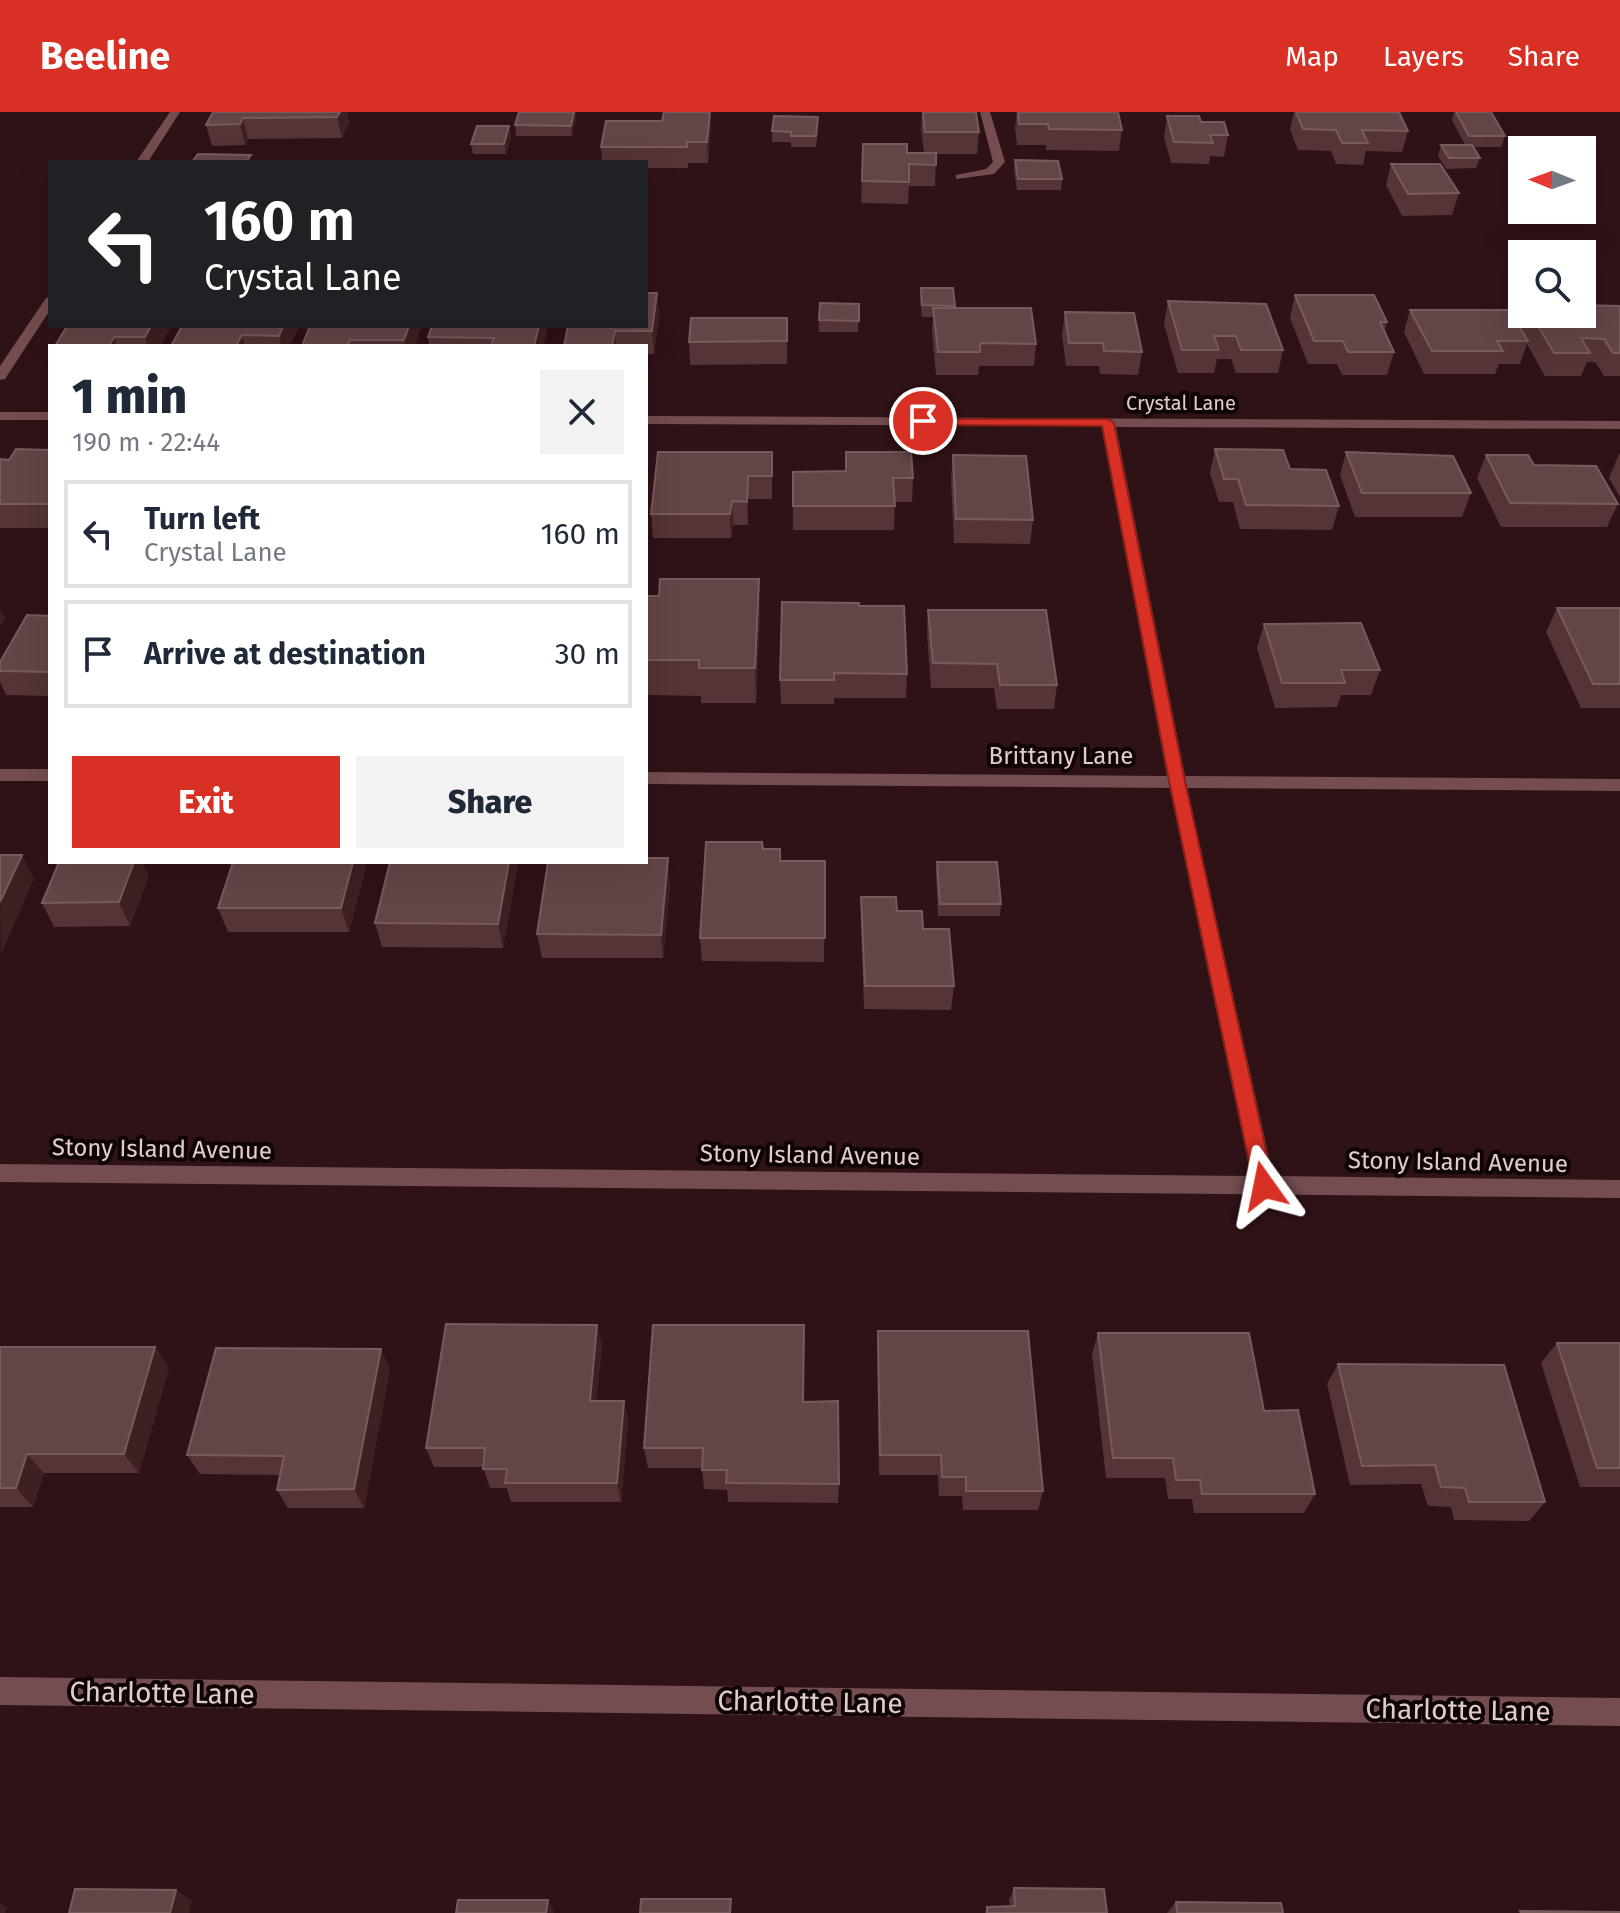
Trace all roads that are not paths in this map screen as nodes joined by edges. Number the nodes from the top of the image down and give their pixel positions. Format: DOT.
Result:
graph roads {
  1 [pos="175,112"];
  2 [pos="985,112"];
  3 [pos="143,160"];
  4 [pos="960,177"];
  5 [pos="48,304"];
  6 [pos="0,376"];
  7 [pos="0,416"];
  8 [pos="48,416"];
  9 [pos="648,420"];
  10 [pos="1108,423"];
  11 [pos="1620,425"];
  12 [pos="0,775"];
  13 [pos="48,775"];
  14 [pos="648,778"];
  15 [pos="1177,781"];
  16 [pos="1620,785"];
  17 [pos="0,1173"];
  18 [pos="1264,1186"];
  19 [pos="1620,1189"];
  20 [pos="0,1691"];
  21 [pos="1620,1712"];
  1 -- 3 [label="street"];
  2 -- 4 [label="street"];
  5 -- 6 [label="street"];
  7 -- 8 [label="street"];
  9 -- 10 [label="street, Crystal Lane"];
  10 -- 11 [label="street, Crystal Lane"];
  10 -- 15 [label="street"];
  12 -- 13 [label="street"];
  14 -- 15 [label="street, Brittany Lane"];
  15 -- 16 [label="street, Brittany Lane"];
  15 -- 18 [label="street"];
  17 -- 18 [label="street, Stony Island Avenue"];
  18 -- 19 [label="street, Stony Island Avenue"];
  20 -- 21 [label="street, Charlotte Lane"];
}
